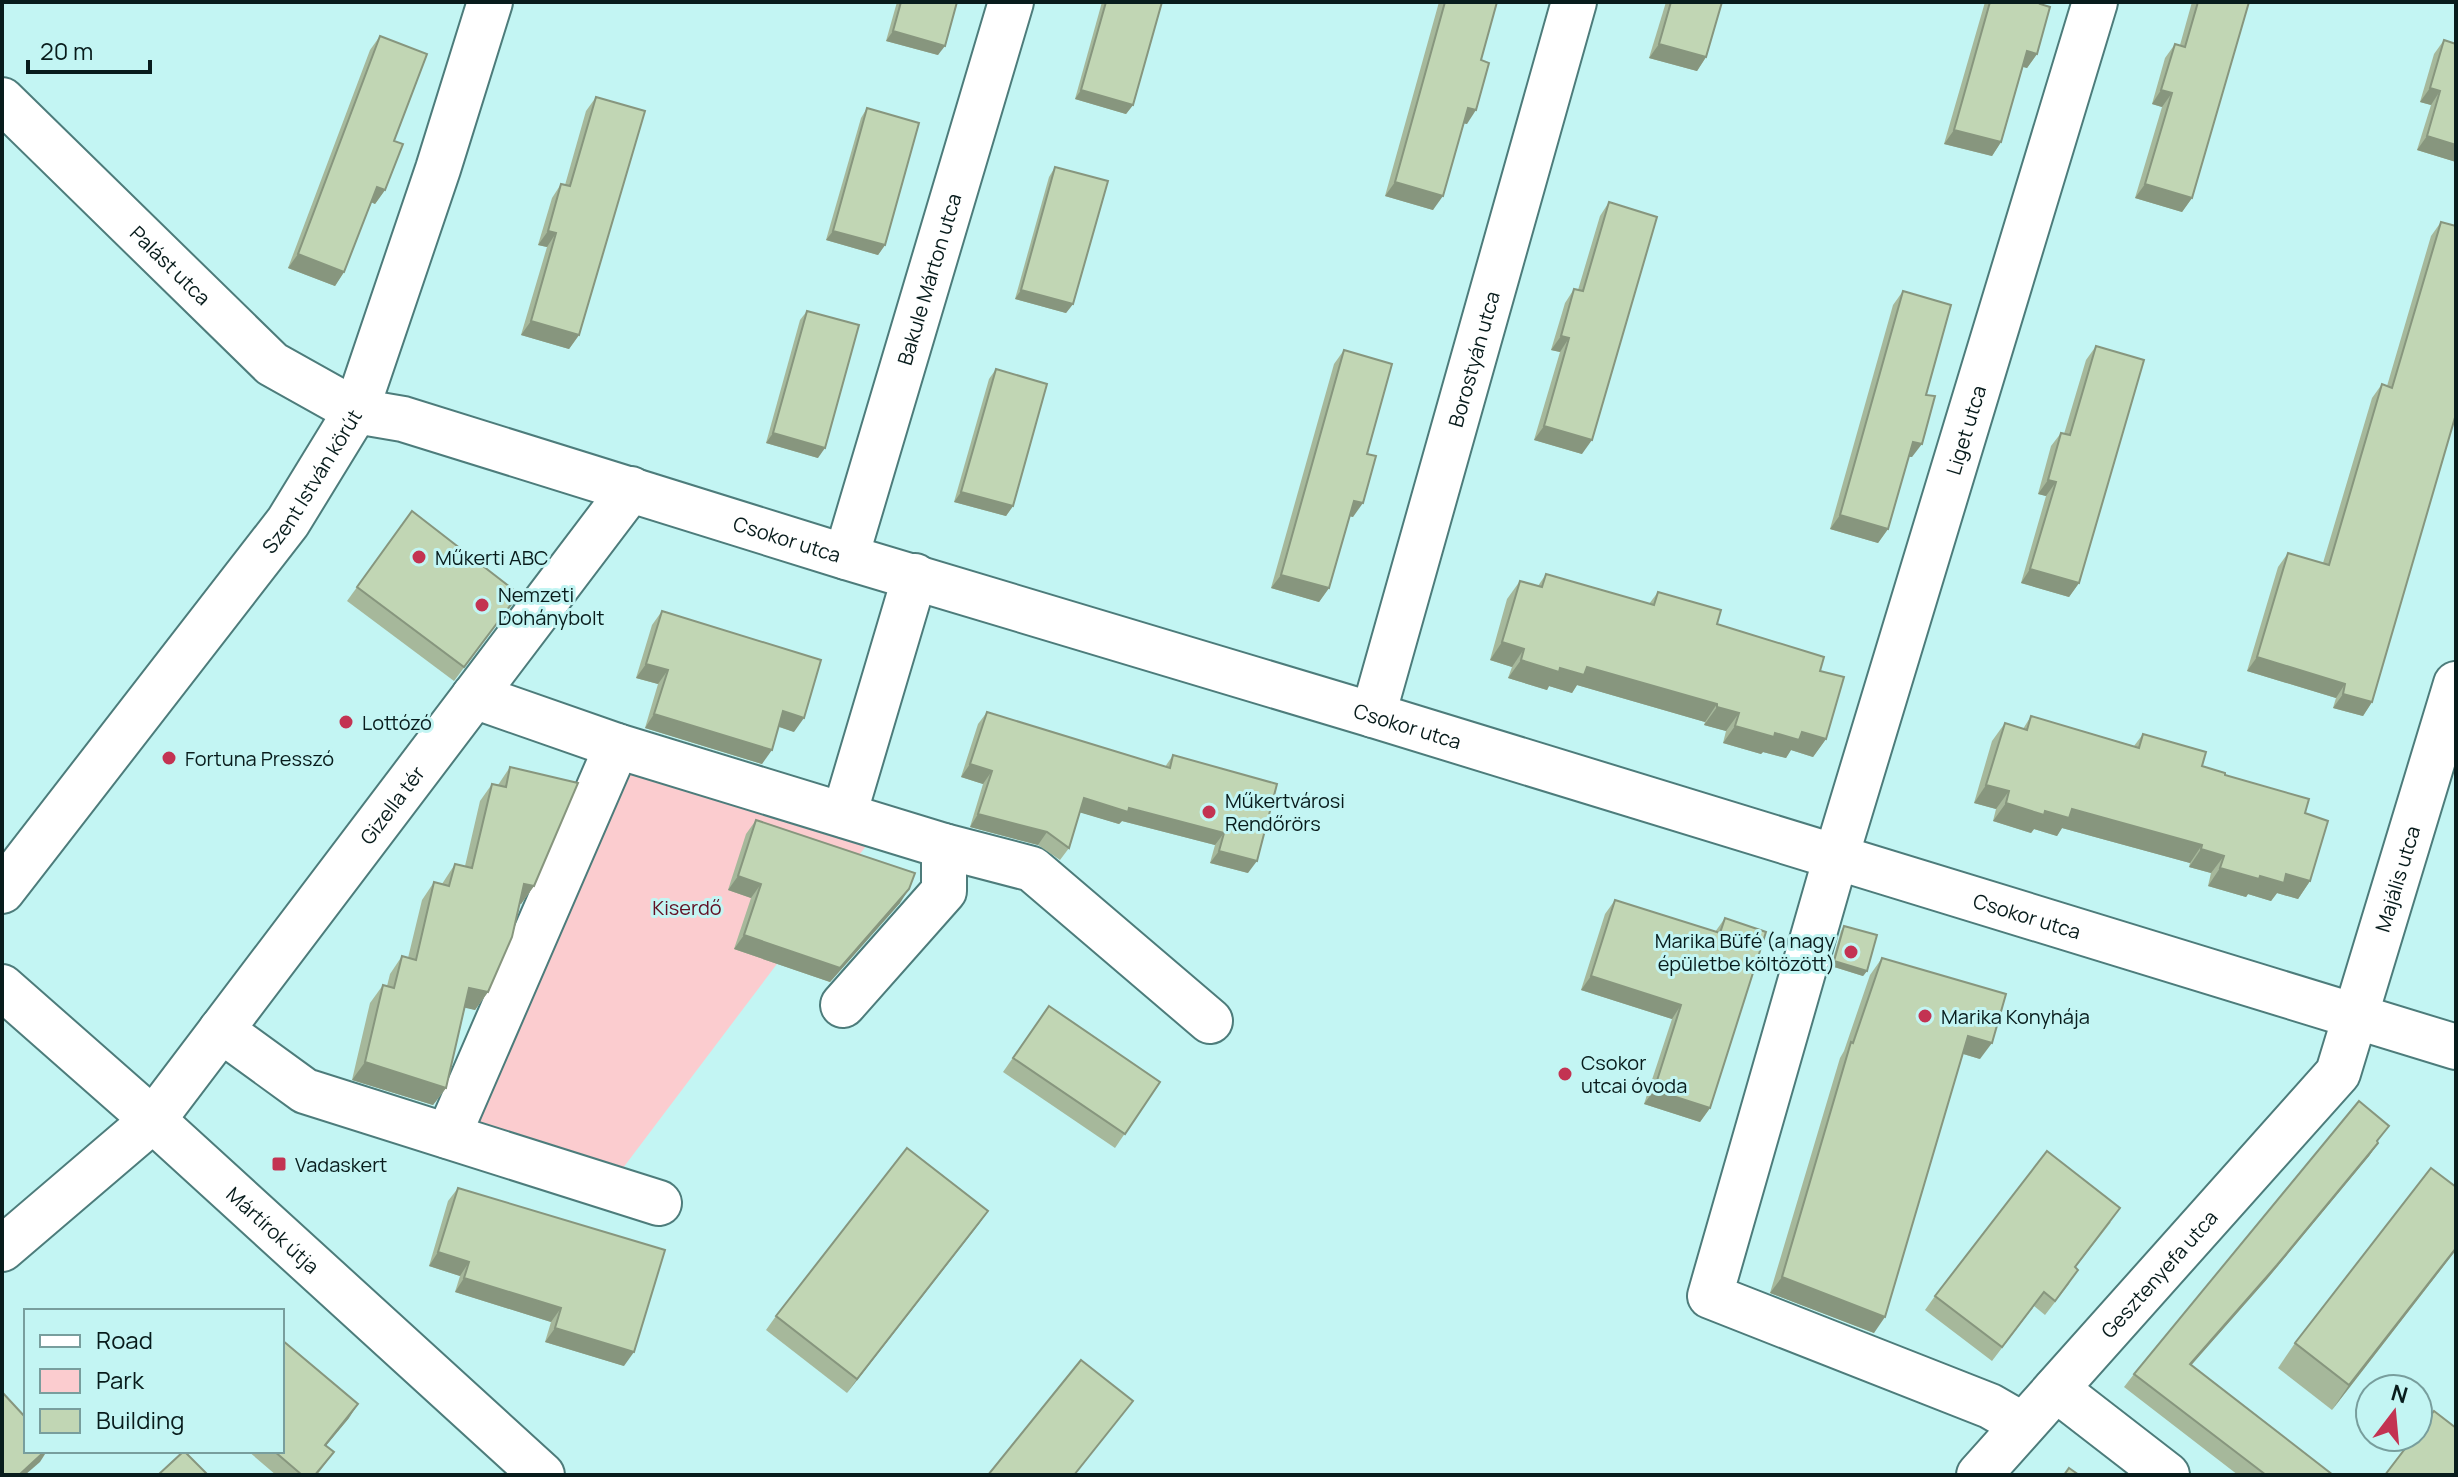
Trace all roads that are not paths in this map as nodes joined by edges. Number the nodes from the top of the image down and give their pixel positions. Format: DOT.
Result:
graph roads {
  1 [pos="490,2"];
  2 [pos="1011,2"];
  3 [pos="1574,2"];
  4 [pos="2095,2"];
  5 [pos="2,100"];
  6 [pos="356,411"];
  7 [pos="631,489"];
  8 [pos="846,557"];
  9 [pos="915,576"];
  10 [pos="2456,684"];
  11 [pos="474,696"];
  12 [pos="1373,715"];
  13 [pos="617,746"];
  14 [pos="844,815"];
  15 [pos="944,846"];
  16 [pos="1836,857"];
  17 [pos="2,891"];
  18 [pos="2,987"];
  19 [pos="843,1005"];
  20 [pos="2356,1018"];
  21 [pos="1210,1021"];
  22 [pos="221,1030"];
  23 [pos="2456,1047"];
  24 [pos="2338,1073"];
  25 [pos="153,1120"];
  26 [pos="448,1136"];
  27 [pos="659,1203"];
  28 [pos="2,1249"];
  29 [pos="2056,1389"];
  30 [pos="2023,1425"];
  31 [pos="542,1475"];
  32 [pos="1979,1475"];
  33 [pos="2167,1475"];
  1 -- 6 [label="street, Szent István körút"];
  2 -- 8 [label="street, Bakule Márton utca"];
  3 -- 12 [label="street, Borostyán utca"];
  4 -- 16 [label="street, Liget utca"];
  5 -- 6 [label="street, Palást utca"];
  6 -- 7 [label="street, Csokor utca"];
  6 -- 17 [label="street, Szent István körút"];
  7 -- 8 [label="street, Csokor utca"];
  7 -- 11 [label="street, Gizella tér"];
  8 -- 9 [label="street, Csokor utca"];
  9 -- 12 [label="street, Csokor utca"];
  9 -- 14 [label="street"];
  10 -- 20 [label="street, Majális utca"];
  11 -- 13 [label="street"];
  11 -- 22 [label="street, Gizella tér"];
  12 -- 16 [label="street, Csokor utca"];
  13 -- 14 [label="street"];
  13 -- 26 [label="street"];
  14 -- 15 [label="street"];
  15 -- 19 [label="street"];
  15 -- 21 [label="street"];
  16 -- 20 [label="street, Csokor utca"];
  16 -- 30 [label="street, Liget utca"];
  18 -- 25 [label="street, Mártírok útja"];
  20 -- 23 [label="street, Csokor utca"];
  20 -- 24 [label="street, Majális utca"];
  22 -- 25 [label="street, Gizella tér"];
  22 -- 26 [label="street"];
  24 -- 29 [label="street, Gesztenyefa utca"];
  25 -- 28 [label="street, Gizella tér"];
  25 -- 31 [label="street, Mártírok útja"];
  26 -- 27 [label="street"];
  29 -- 30 [label="street, Gesztenyefa utca"];
  29 -- 33 [label="street"];
  30 -- 32 [label="street, Gesztenyefa utca"];
}
